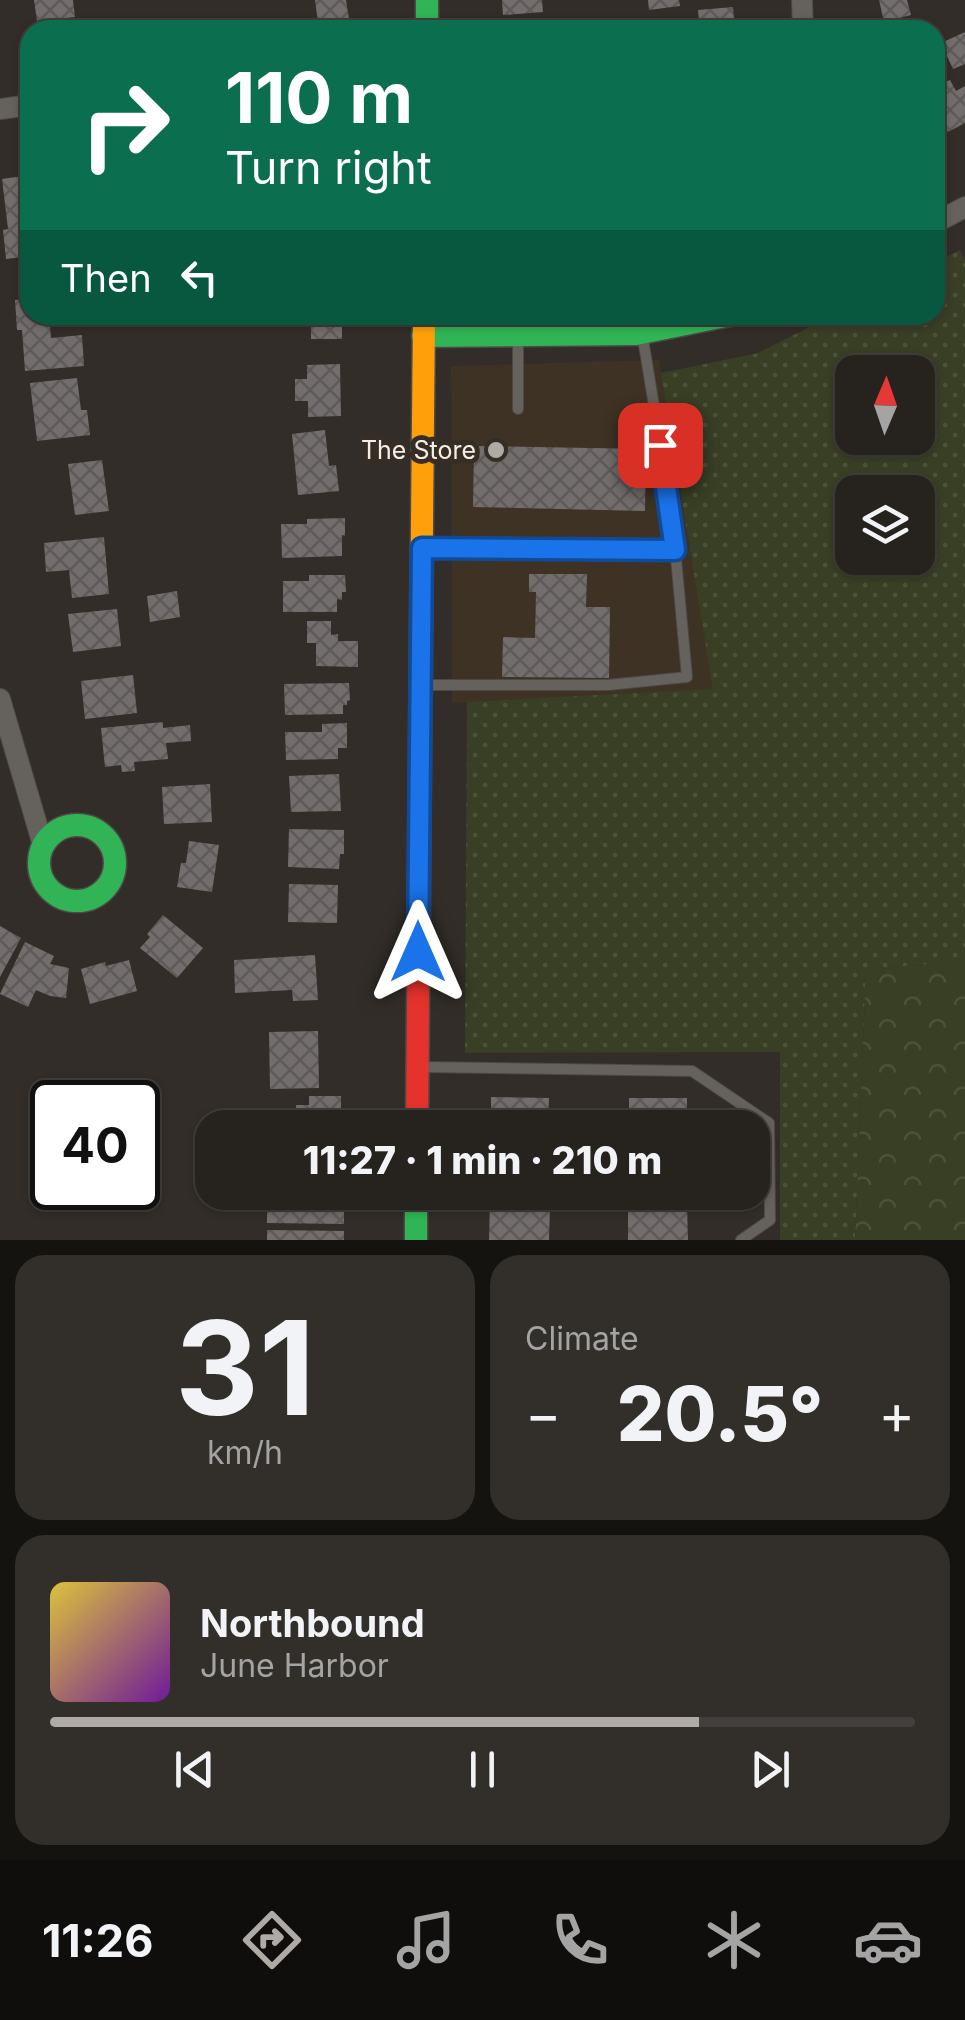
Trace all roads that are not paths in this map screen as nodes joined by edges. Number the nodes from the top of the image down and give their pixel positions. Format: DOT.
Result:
graph roads {
  1 [pos="424,325"];
  2 [pos="681,325"];
  3 [pos="642,333"];
  4 [pos="518,336"];
  5 [pos="518,410"];
  6 [pos="422,548"];
  7 [pos="675,550"];
  8 [pos="421,685"];
  9 [pos="0,699"];
  10 [pos="43,845"];
  11 [pos="418,1066"];
  12 [pos="417,1110"];
  13 [pos="416,1210"];
  14 [pos="416,1240"];
  15 [pos="741,1240"];
  1 -- 4 [label="street"];
  1 -- 6 [label="street"];
  2 -- 3 [label="street"];
  3 -- 4 [label="street"];
  3 -- 7 [label="lane"];
  4 -- 5 [label="lane"];
  6 -- 7 [label="lane"];
  6 -- 8 [label="street"];
  7 -- 8 [label="lane"];
  8 -- 11 [label="street"];
  9 -- 10 [label="street"];
  11 -- 12 [label="street"];
  11 -- 15 [label="lane"];
  13 -- 14 [label="street"];
}
